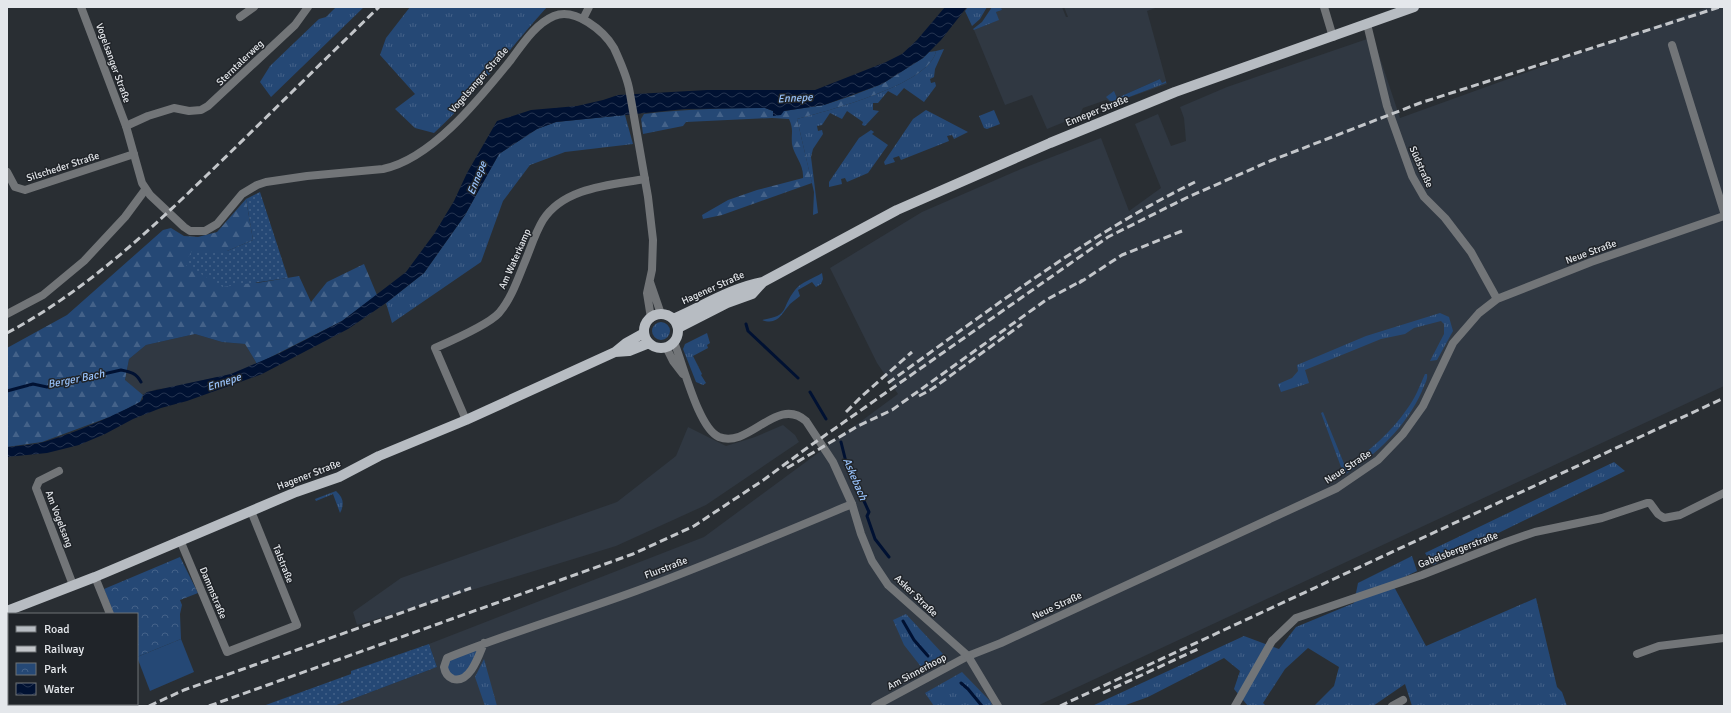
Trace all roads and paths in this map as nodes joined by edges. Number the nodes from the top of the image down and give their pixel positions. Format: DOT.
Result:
graph roads {
  1 [pos="81,7"];
  2 [pos="254,7"];
  3 [pos="308,7"];
  4 [pos="589,7"];
  5 [pos="1324,7"];
  6 [pos="1414,7"];
  7 [pos="240,17"];
  8 [pos="583,19"];
  9 [pos="1367,24"];
  10 [pos="1333,37"];
  11 [pos="1672,45"];
  12 [pos="126,126"];
  13 [pos="134,154"];
  14 [pos="7,172"];
  15 [pos="645,179"];
  16 [pos="148,193"];
  17 [pos="1724,212"];
  18 [pos="1724,216"];
  19 [pos="800,262"];
  20 [pos="650,282"];
  21 [pos="763,282"];
  22 [pos="1497,299"];
  23 [pos="7,314"];
  24 [pos="661,314"];
  25 [pos="651,318"];
  26 [pos="673,319"];
  27 [pos="678,328"];
  28 [pos="644,334"];
  29 [pos="650,343"];
  30 [pos="670,345"];
  31 [pos="615,352"];
  32 [pos="466,420"];
  33 [pos="59,471"];
  34 [pos="1724,493"];
  35 [pos="852,504"];
  36 [pos="251,511"];
  37 [pos="180,540"];
  38 [pos="95,577"];
  39 [pos="73,585"];
  40 [pos="7,611"];
  41 [pos="110,613"];
  42 [pos="1724,638"];
  43 [pos="484,643"];
  44 [pos="227,652"];
  45 [pos="1637,654"];
  46 [pos="968,656"];
  47 [pos="1403,700"];
  48 [pos="875,706"];
  49 [pos="998,706"];
  50 [pos="1235,706"];
  51 [pos="1392,706"];
  1 -- 12 [label="street, Vogelsanger Straße"];
  2 -- 7 [label="street"];
  3 -- 12 [label="street, Sterntalerweg"];
  4 -- 8 [label="street"];
  5 -- 10 [label="street"];
  6 -- 9 [label="main road, Enneper Straße"];
  8 -- 15 [label="street, Vogelsanger Straße"];
  8 -- 16 [label="street, Vogelsanger Straße"];
  9 -- 10 [label="main road, Enneper Straße"];
  9 -- 22 [label="street, Südstraße"];
  10 -- 19 [label="main road, Enneper Straße"];
  11 -- 17 [label="street"];
  12 -- 13 [label="street, Vogelsanger Straße"];
  13 -- 14 [label="street, Silscheder Straße"];
  13 -- 16 [label="street, Vogelsanger Straße"];
  15 -- 20 [label="street, Vogelsanger Straße"];
  15 -- 32 [label="street, Am Waterkamp"];
  16 -- 23 [label="street"];
  18 -- 22 [label="street, Neue Straße"];
  19 -- 21 [label="main road, Hagener Straße"];
  20 -- 24 [label="street, Vogelsanger Straße"];
  20 -- 25 [label="street, Vogelsanger Straße"];
  21 -- 26 [label="main road, Hagener Straße"];
  21 -- 27 [label="main road, Hagener Straße"];
  22 -- 46 [label="street, Neue Straße"];
  24 -- 25 [label="main road"];
  24 -- 26 [label="main road"];
  25 -- 28 [label="main road"];
  26 -- 27 [label="main road"];
  27 -- 30 [label="main road"];
  28 -- 29 [label="main road"];
  28 -- 31 [label="main road, Hagener Straße"];
  29 -- 30 [label="main road"];
  29 -- 31 [label="main road, Hagener Straße"];
  30 -- 35 [label="street, Asker Straße"];
  31 -- 32 [label="main road, Hagener Straße"];
  32 -- 36 [label="main road, Hagener Straße"];
  33 -- 39 [label="street, Am Vogelsang"];
  34 -- 50 [label="street, Gabelsbergerstraße"];
  35 -- 43 [label="street, Flurstraße"];
  35 -- 46 [label="street, Asker Straße"];
  36 -- 37 [label="main road, Hagener Straße"];
  36 -- 44 [label="street, Talstraße"];
  37 -- 38 [label="main road, Hagener Straße"];
  37 -- 44 [label="street, Dammstraße"];
  38 -- 39 [label="main road, Hagener Straße"];
  38 -- 41 [label="street"];
  39 -- 40 [label="main road, Hagener Straße"];
  42 -- 45 [label="street"];
  43 -- 43 [label="street, Flurstraße"];
  46 -- 48 [label="street, Am Sinnerhoop"];
  46 -- 49 [label="street, Asker Straße"];
  47 -- 51 [label="street"];
}
